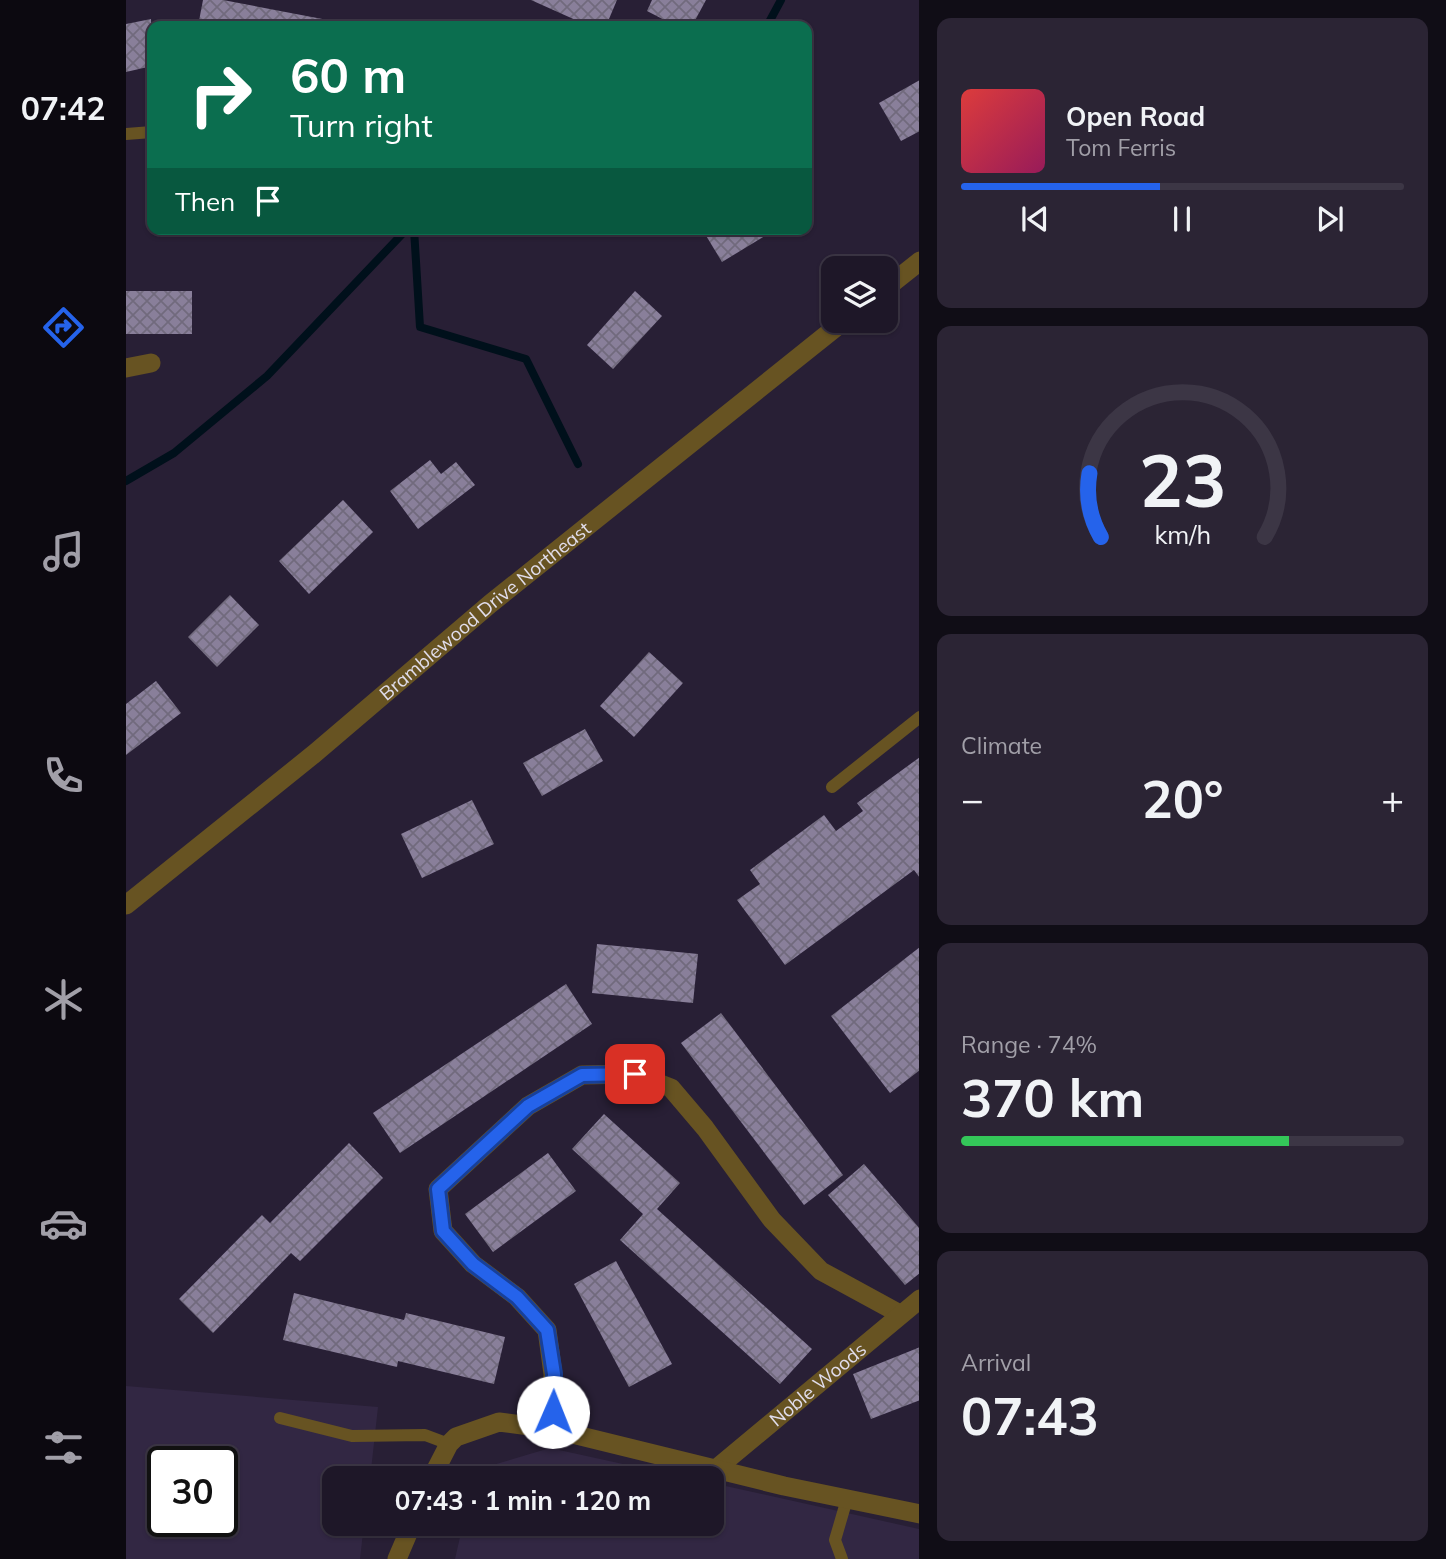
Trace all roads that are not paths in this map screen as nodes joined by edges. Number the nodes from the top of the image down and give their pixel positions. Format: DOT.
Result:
graph roads {
  1 [pos="147,132"];
  2 [pos="126,134"];
  3 [pos="919,261"];
  4 [pos="898,278"];
  5 [pos="829,333"];
  6 [pos="151,363"];
  7 [pos="126,368"];
  8 [pos="919,717"];
  9 [pos="832,787"];
  10 [pos="126,905"];
  11 [pos="919,1299"];
  12 [pos="900,1314"];
  13 [pos="280,1418"];
  14 [pos="552,1429"];
  15 [pos="449,1444"];
  16 [pos="438,1466"];
  17 [pos="709,1466"];
  18 [pos="719,1466"];
  19 [pos="724,1470"];
  20 [pos="847,1499"];
  21 [pos="919,1514"];
  22 [pos="407,1536"];
  23 [pos="397,1559"];
  24 [pos="842,1559"];
  1 -- 2 [label="lane"];
  3 -- 4 [label="street"];
  5 -- 10 [label="street, Bramblewood Drive Northeast"];
  6 -- 7 [label="street"];
  8 -- 9 [label="lane"];
  11 -- 12 [label="street, Noble Woods"];
  12 -- 14 [label="street"];
  12 -- 18 [label="street, Noble Woods"];
  13 -- 15 [label="lane"];
  14 -- 15 [label="street"];
  14 -- 17 [label="street"];
  15 -- 16 [label="street"];
  19 -- 20 [label="street"];
  20 -- 21 [label="street"];
  20 -- 24 [label="lane"];
  22 -- 23 [label="street"];
}
